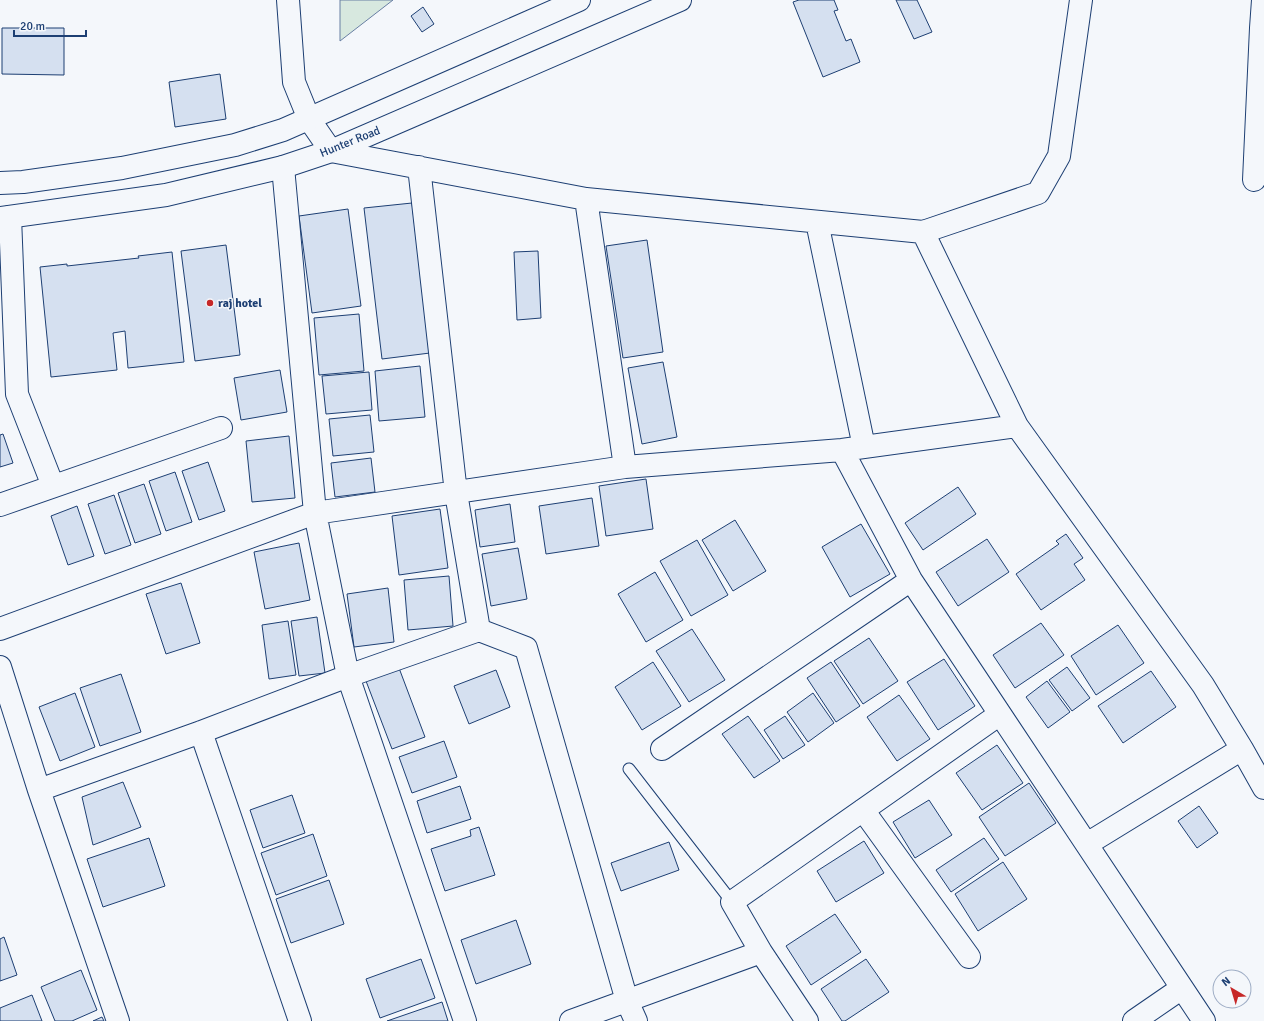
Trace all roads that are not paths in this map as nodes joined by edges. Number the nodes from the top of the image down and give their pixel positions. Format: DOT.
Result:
graph roads {
  1 [pos="288,0"];
  2 [pos="579,0"];
  3 [pos="680,0"];
  4 [pos="1081,0"];
  5 [pos="1263,0"];
  6 [pos="1262,32"];
  7 [pos="309,119"];
  8 [pos="331,151"];
  9 [pos="283,167"];
  10 [pos="418,167"];
  11 [pos="1254,180"];
  12 [pos="0,183"];
  13 [pos="586,199"];
  14 [pos="5,217"];
  15 [pos="817,222"];
  16 [pos="923,232"];
  17 [pos="1017,426"];
  18 [pos="221,428"];
  19 [pos="864,447"];
  20 [pos="842,450"];
  21 [pos="625,466"];
  22 [pos="53,486"];
  23 [pos="456,493"];
  24 [pos="0,505"];
  25 [pos="315,513"];
  26 [pos="911,580"];
  27 [pos="0,630"];
  28 [pos="479,630"];
  29 [pos="0,667"];
  30 [pos="348,676"];
  31 [pos="1000,714"];
  32 [pos="201,732"];
  33 [pos="662,749"];
  34 [pos="1242,749"];
  35 [pos="629,769"];
  36 [pos="1264,788"];
  37 [pos="39,790"];
  38 [pos="863,810"];
  39 [pos="1087,844"];
  40 [pos="732,902"];
  41 [pos="761,952"];
  42 [pos="969,957"];
  43 [pos="1182,988"];
  44 [pos="627,1001"];
  45 [pos="118,1021"];
  46 [pos="300,1021"];
  47 [pos="465,1021"];
  48 [pos="571,1021"];
  49 [pos="636,1021"];
  50 [pos="807,1021"];
  51 [pos="1134,1021"];
  52 [pos="1204,1021"];
  1 -- 7 [label="street"];
  2 -- 7 [label="street"];
  3 -- 8 [label="street, Hunter Road"];
  4 -- 16 [label="street"];
  5 -- 6 [label="street"];
  6 -- 11 [label="street"];
  7 -- 8 [label="street"];
  7 -- 12 [label="street"];
  8 -- 9 [label="street, Hunter Road"];
  8 -- 10 [label="street"];
  9 -- 14 [label="street, Hunter Road"];
  9 -- 25 [label="street"];
  10 -- 13 [label="street"];
  10 -- 23 [label="street"];
  13 -- 15 [label="street"];
  13 -- 21 [label="street"];
  14 -- 22 [label="street"];
  15 -- 16 [label="street"];
  15 -- 19 [label="street"];
  16 -- 17 [label="street"];
  17 -- 19 [label="street"];
  17 -- 34 [label="street"];
  18 -- 22 [label="street"];
  19 -- 20 [label="street"];
  20 -- 21 [label="street"];
  20 -- 26 [label="street"];
  21 -- 23 [label="street"];
  22 -- 24 [label="street"];
  23 -- 25 [label="street"];
  23 -- 28 [label="street"];
  25 -- 27 [label="street"];
  25 -- 30 [label="street"];
  26 -- 31 [label="street"];
  26 -- 33 [label="street"];
  28 -- 30 [label="street"];
  28 -- 44 [label="street"];
  29 -- 37 [label="street"];
  30 -- 32 [label="street"];
  30 -- 47 [label="street"];
  31 -- 38 [label="street"];
  31 -- 39 [label="street"];
  32 -- 37 [label="street"];
  32 -- 46 [label="street"];
  34 -- 36 [label="street"];
  34 -- 39 [label="street"];
  35 -- 40 [label="lane"];
  37 -- 45 [label="street"];
  38 -- 40 [label="street"];
  38 -- 42 [label="street"];
  39 -- 43 [label="street"];
  40 -- 41 [label="street"];
  41 -- 44 [label="street"];
  41 -- 50 [label="street"];
  43 -- 51 [label="street"];
  43 -- 52 [label="street"];
  44 -- 48 [label="street"];
  44 -- 49 [label="street"];
}
